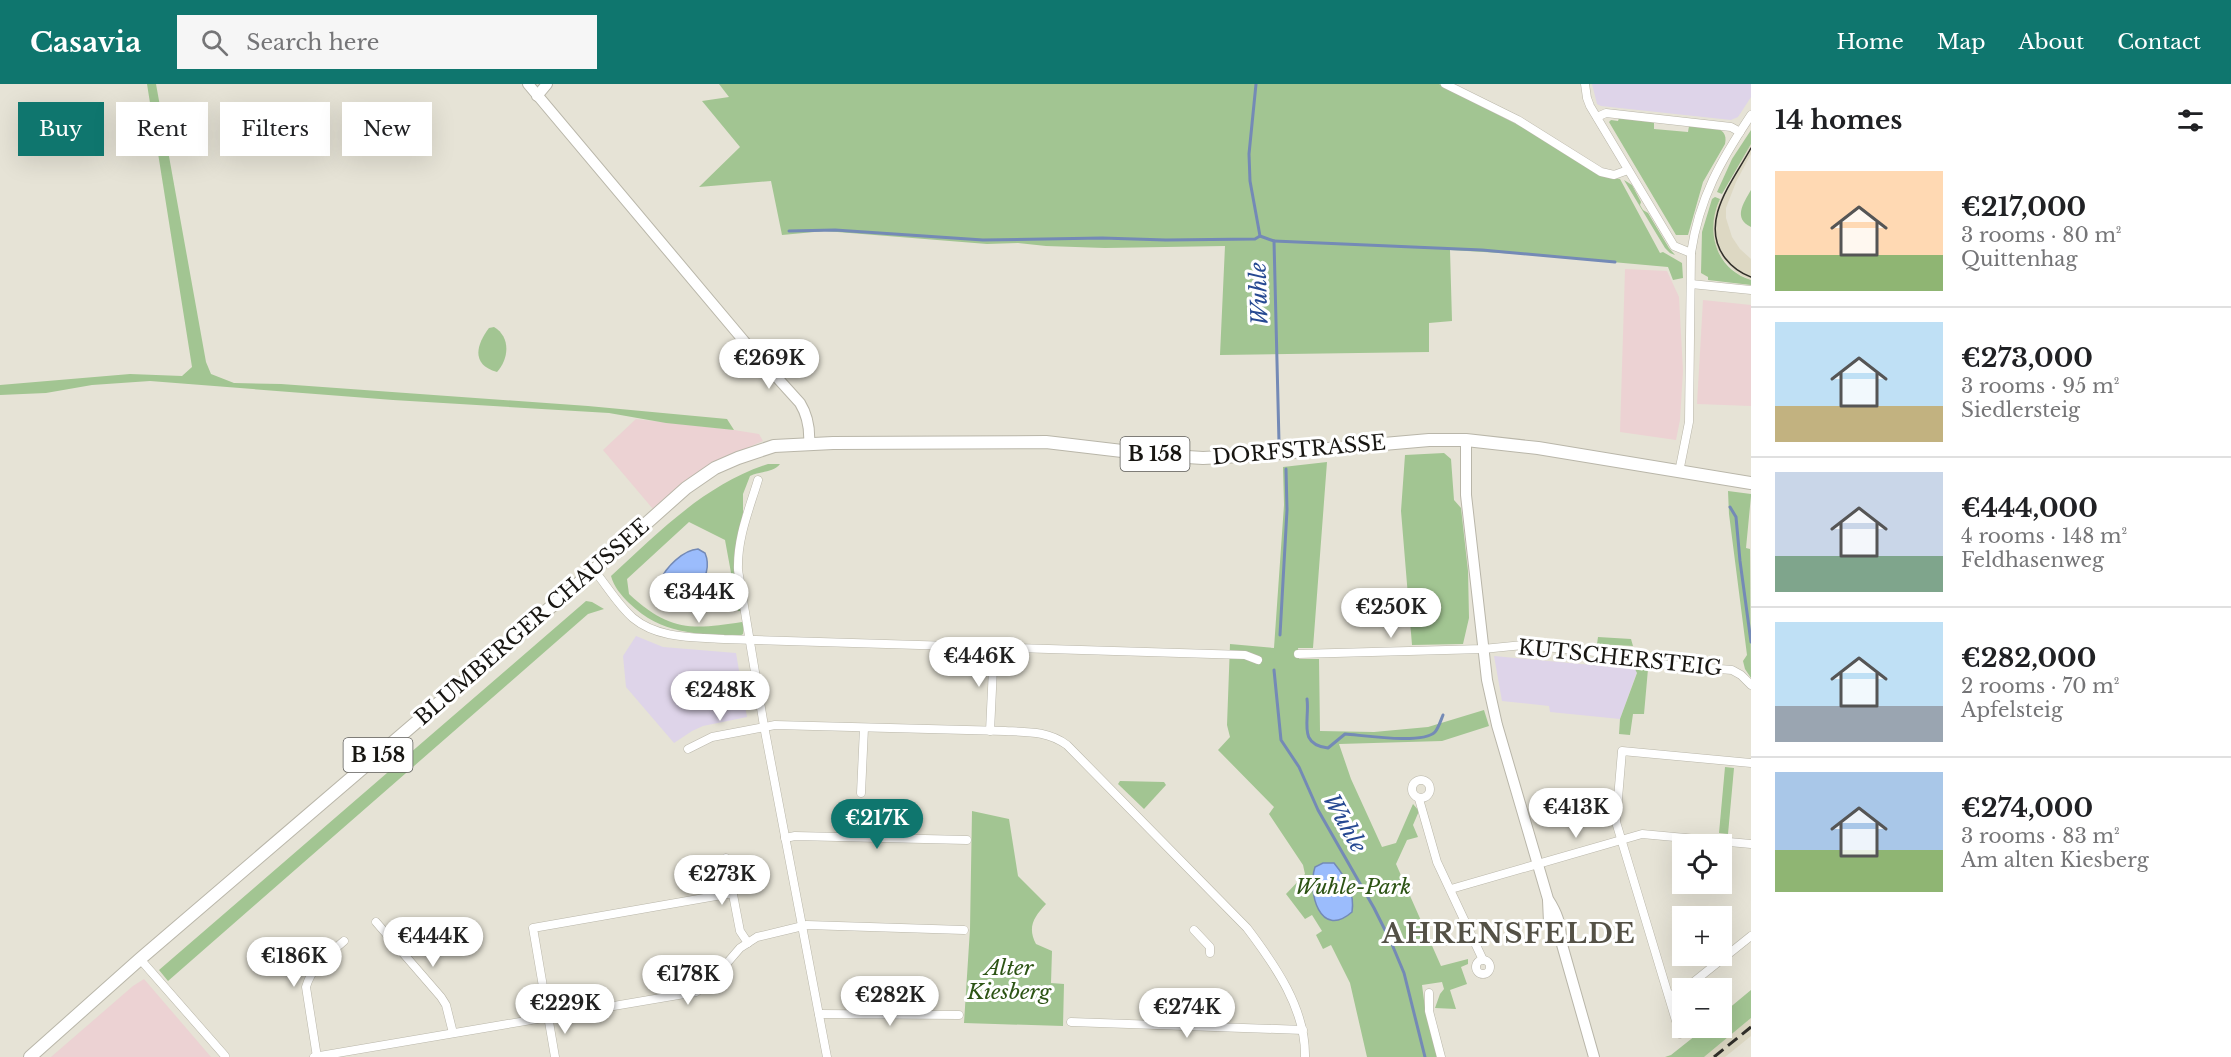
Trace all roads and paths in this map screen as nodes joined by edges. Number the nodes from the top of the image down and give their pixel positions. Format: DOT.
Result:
graph roads {
  1 [pos="528,84"];
  2 [pos="547,84"];
  3 [pos="1445,84"];
  4 [pos="1585,84"];
  5 [pos="537,96"];
  6 [pos="1751,115"];
  7 [pos="1597,117"];
  8 [pos="1740,132"];
  9 [pos="1628,170"];
  10 [pos="1691,253"];
  11 [pos="1691,286"];
  12 [pos="1751,290"];
  13 [pos="1466,440"];
  14 [pos="809,444"];
  15 [pos="1678,472"];
  16 [pos="758,480"];
  17 [pos="1751,483"];
  18 [pos="594,570"];
  19 [pos="750,640"];
  20 [pos="994,648"];
  21 [pos="1484,649"];
  22 [pos="1298,654"];
  23 [pos="1258,660"];
  24 [pos="1751,685"];
  25 [pos="764,726"];
  26 [pos="864,728"];
  27 [pos="990,731"];
  28 [pos="688,748"];
  29 [pos="1751,763"];
  30 [pos="861,793"];
  31 [pos="1419,799"];
  32 [pos="785,838"];
  33 [pos="966,840"];
  34 [pos="1621,840"];
  35 [pos="1751,844"];
  36 [pos="726,858"];
  37 [pos="1537,863"];
  38 [pos="1451,889"];
  39 [pos="733,893"];
  40 [pos="376,922"];
  41 [pos="801,927"];
  42 [pos="964,930"];
  43 [pos="1194,930"];
  44 [pos="1751,936"];
  45 [pos="344,941"];
  46 [pos="748,943"];
  47 [pos="1210,953"];
  48 [pos="140,959"];
  49 [pos="1483,960"];
  50 [pos="1699,978"];
  51 [pos="1429,993"];
  52 [pos="1672,995"];
  53 [pos="1669,996"];
  54 [pos="1672,1006"];
  55 [pos="819,1014"];
  56 [pos="959,1016"];
  57 [pos="549,1017"];
  58 [pos="1071,1022"];
  59 [pos="1303,1030"];
  60 [pos="453,1034"];
  61 [pos="225,1056"];
  62 [pos="30,1057"];
  63 [pos="316,1057"];
  64 [pos="555,1057"];
  65 [pos="827,1057"];
  66 [pos="1305,1057"];
  67 [pos="1441,1057"];
  68 [pos="1594,1057"];
  1 -- 5 [label="street"];
  2 -- 5 [label="street"];
  3 -- 9 [label="street"];
  4 -- 7 [label="street"];
  5 -- 14 [label="street"];
  6 -- 8 [label="street"];
  7 -- 8 [label="street"];
  7 -- 9 [label="street"];
  8 -- 10 [label="street"];
  9 -- 10 [label="street"];
  10 -- 11 [label="street"];
  11 -- 12 [label="street"];
  11 -- 15 [label="street"];
  13 -- 14 [label="main road, DORFSTRASSE / B 158"];
  13 -- 15 [label="main road, DORFSTRASSE / B 158"];
  13 -- 21 [label="street"];
  14 -- 18 [label="main road, BLUMBERGER CHAUSSEE / B 158"];
  15 -- 17 [label="main road, DORFSTRASSE / B 158"];
  16 -- 19 [label="street"];
  18 -- 19 [label="street"];
  18 -- 48 [label="main road, BLUMBERGER CHAUSSEE / B 158"];
  19 -- 20 [label="street"];
  19 -- 25 [label="street"];
  20 -- 23 [label="street"];
  20 -- 27 [label="street"];
  21 -- 22 [label="street, KUTSCHERSTEIG"];
  21 -- 24 [label="street, KUTSCHERSTEIG"];
  21 -- 37 [label="street"];
  25 -- 26 [label="street"];
  25 -- 28 [label="street"];
  25 -- 32 [label="street"];
  26 -- 27 [label="street"];
  26 -- 30 [label="street"];
  27 -- 59 [label="street"];
  29 -- 34 [label="street"];
  31 -- 38 [label="street"];
  32 -- 33 [label="street"];
  32 -- 41 [label="street"];
  34 -- 35 [label="street"];
  34 -- 37 [label="street"];
  34 -- 53 [label="street"];
  36 -- 39 [label="street"];
  37 -- 38 [label="street"];
  37 -- 68 [label="street"];
  38 -- 49 [label="street"];
  39 -- 46 [label="street"];
  39 -- 57 [label="street"];
  40 -- 60 [label="street"];
  41 -- 42 [label="street"];
  41 -- 46 [label="street"];
  41 -- 55 [label="street"];
  43 -- 47 [label="street"];
  44 -- 50 [label="street"];
  45 -- 63 [label="street"];
  46 -- 57 [label="street"];
  48 -- 61 [label="street"];
  48 -- 62 [label="main road, BLUMBERGER CHAUSSEE / B 158"];
  51 -- 67 [label="street"];
  52 -- 53 [label="street"];
  53 -- 54 [label="street"];
  55 -- 56 [label="street"];
  55 -- 65 [label="street"];
  57 -- 60 [label="street"];
  57 -- 64 [label="street"];
  58 -- 59 [label="street"];
  59 -- 66 [label="street"];
  60 -- 63 [label="street"];
}
